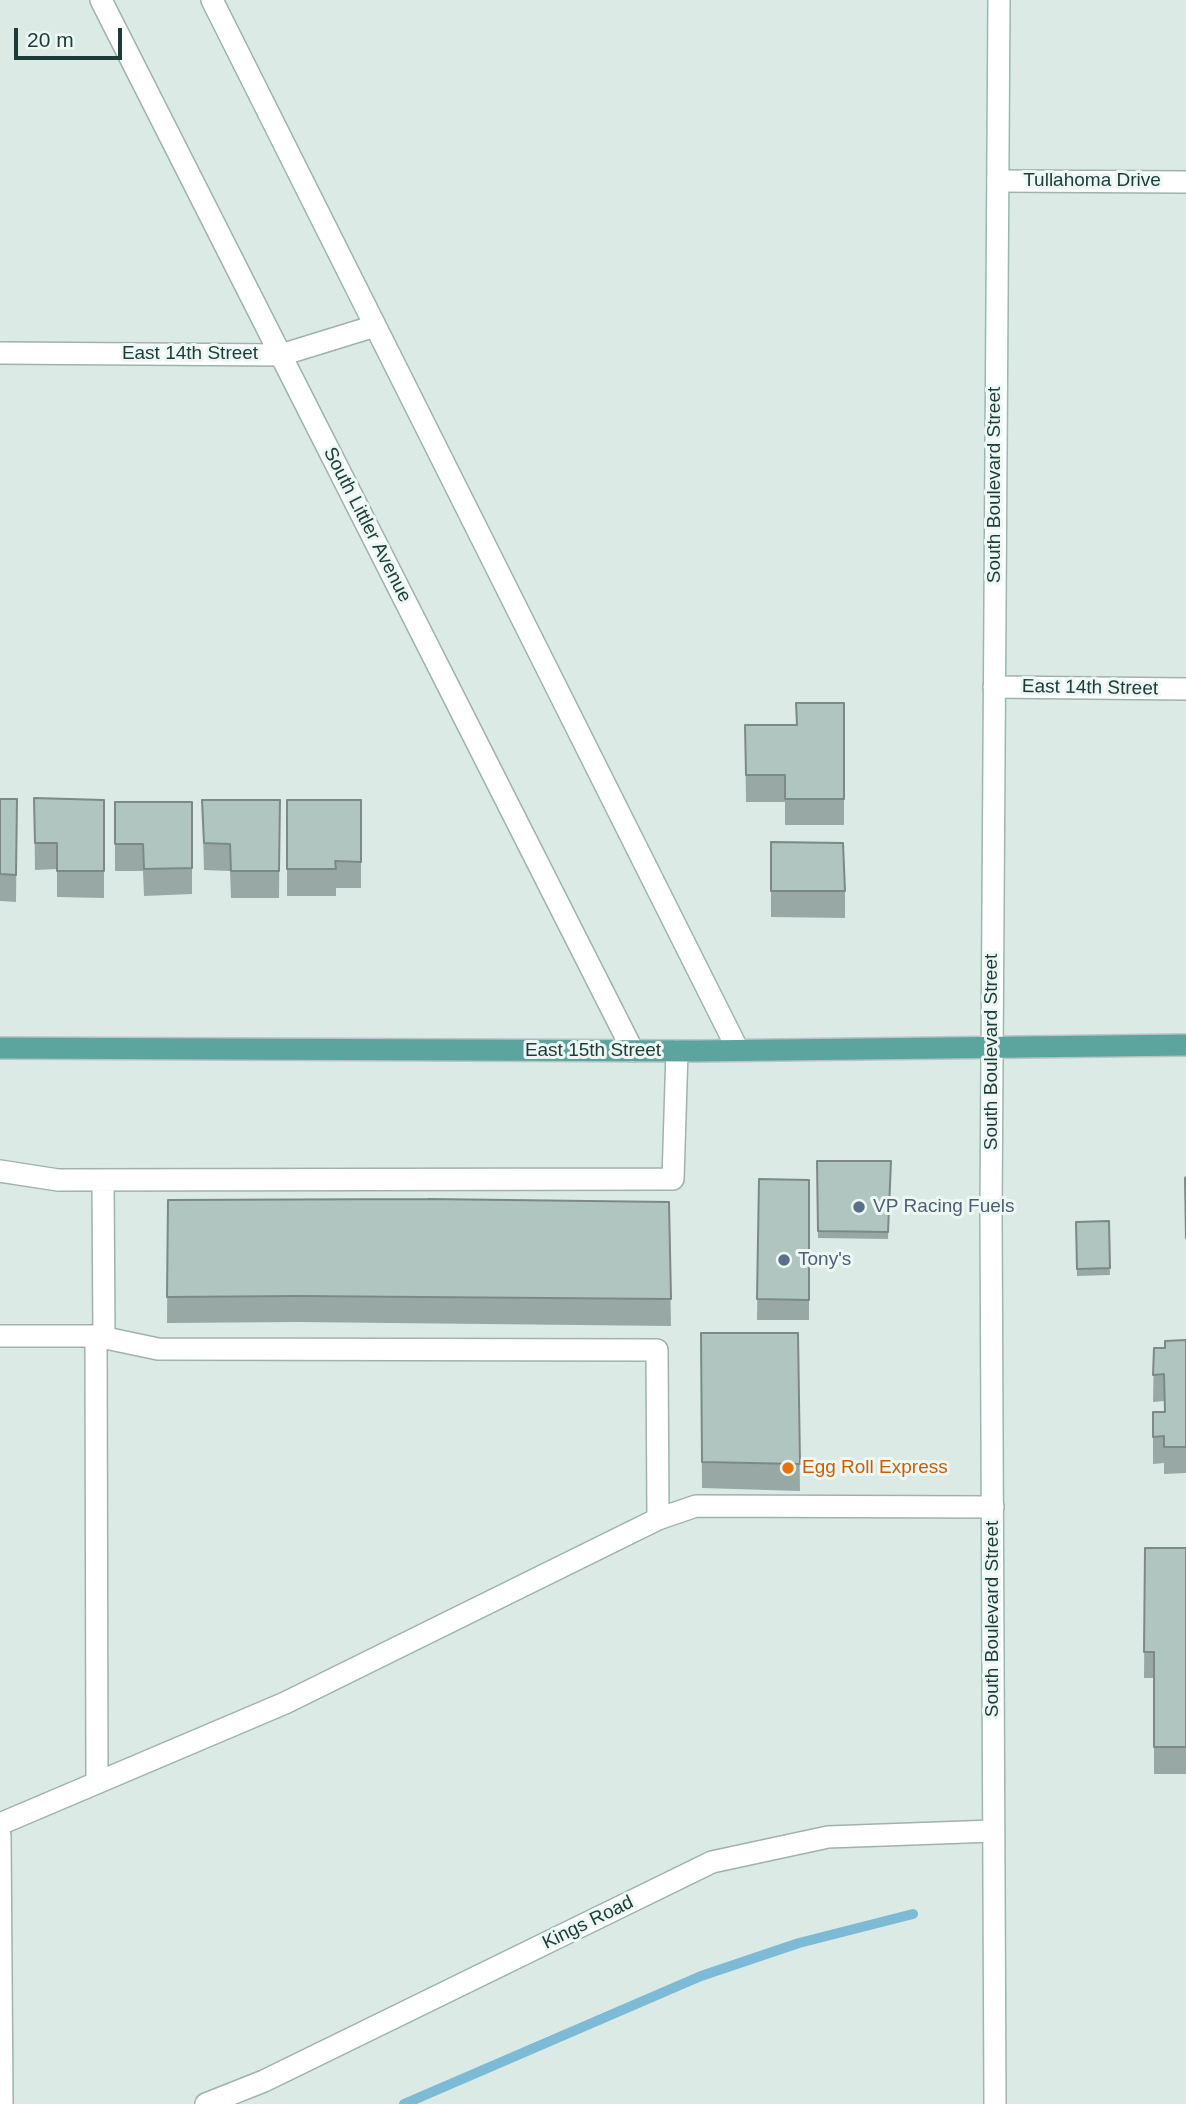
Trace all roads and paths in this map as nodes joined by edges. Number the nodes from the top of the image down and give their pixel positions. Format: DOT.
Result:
graph roads {
  1 [pos="101,0"];
  2 [pos="212,0"];
  3 [pos="999,0"];
  4 [pos="998,181"];
  5 [pos="1186,182"];
  6 [pos="375,326"];
  7 [pos="0,353"];
  8 [pos="281,355"];
  9 [pos="994,687"];
  10 [pos="1186,689"];
  11 [pos="1186,1045"];
  12 [pos="991,1047"];
  13 [pos="0,1048"];
  14 [pos="738,1050"];
  15 [pos="633,1051"];
  16 [pos="677,1051"];
  17 [pos="0,1171"];
  18 [pos="103,1180"];
  19 [pos="0,1336"];
  20 [pos="100,1337"];
  21 [pos="993,1507"];
  22 [pos="658,1519"];
  23 [pos="97,1782"];
  24 [pos="0,1824"];
  25 [pos="993,1831"];
  26 [pos="0,1835"];
  27 [pos="2,2104"];
  28 [pos="206,2104"];
  29 [pos="995,2104"];
  1 -- 8 [label="street, South Littler Avenue"];
  2 -- 6 [label="street"];
  3 -- 4 [label="street, South Boulevard Street"];
  4 -- 5 [label="street, Tullahoma Drive"];
  4 -- 9 [label="street, South Boulevard Street"];
  6 -- 8 [label="street, East 14th Street"];
  6 -- 14 [label="street"];
  7 -- 8 [label="street, East 14th Street"];
  8 -- 15 [label="street, South Littler Avenue"];
  9 -- 10 [label="street, East 14th Street"];
  9 -- 12 [label="street, South Boulevard Street"];
  11 -- 12 [label="main road, East 15th Street"];
  12 -- 14 [label="main road, East 15th Street"];
  12 -- 21 [label="street, South Boulevard Street"];
  13 -- 15 [label="main road, East 15th Street"];
  14 -- 16 [label="main road, East 15th Street"];
  15 -- 16 [label="main road, East 15th Street"];
  16 -- 18 [label="street"];
  17 -- 18 [label="street"];
  18 -- 20 [label="street"];
  19 -- 20 [label="street"];
  20 -- 22 [label="street"];
  20 -- 23 [label="street"];
  21 -- 22 [label="street"];
  21 -- 25 [label="street, South Boulevard Street"];
  22 -- 23 [label="street"];
  23 -- 24 [label="street"];
  25 -- 28 [label="street, Kings Road"];
  25 -- 29 [label="street, South Boulevard Street"];
  26 -- 27 [label="street"];
}
